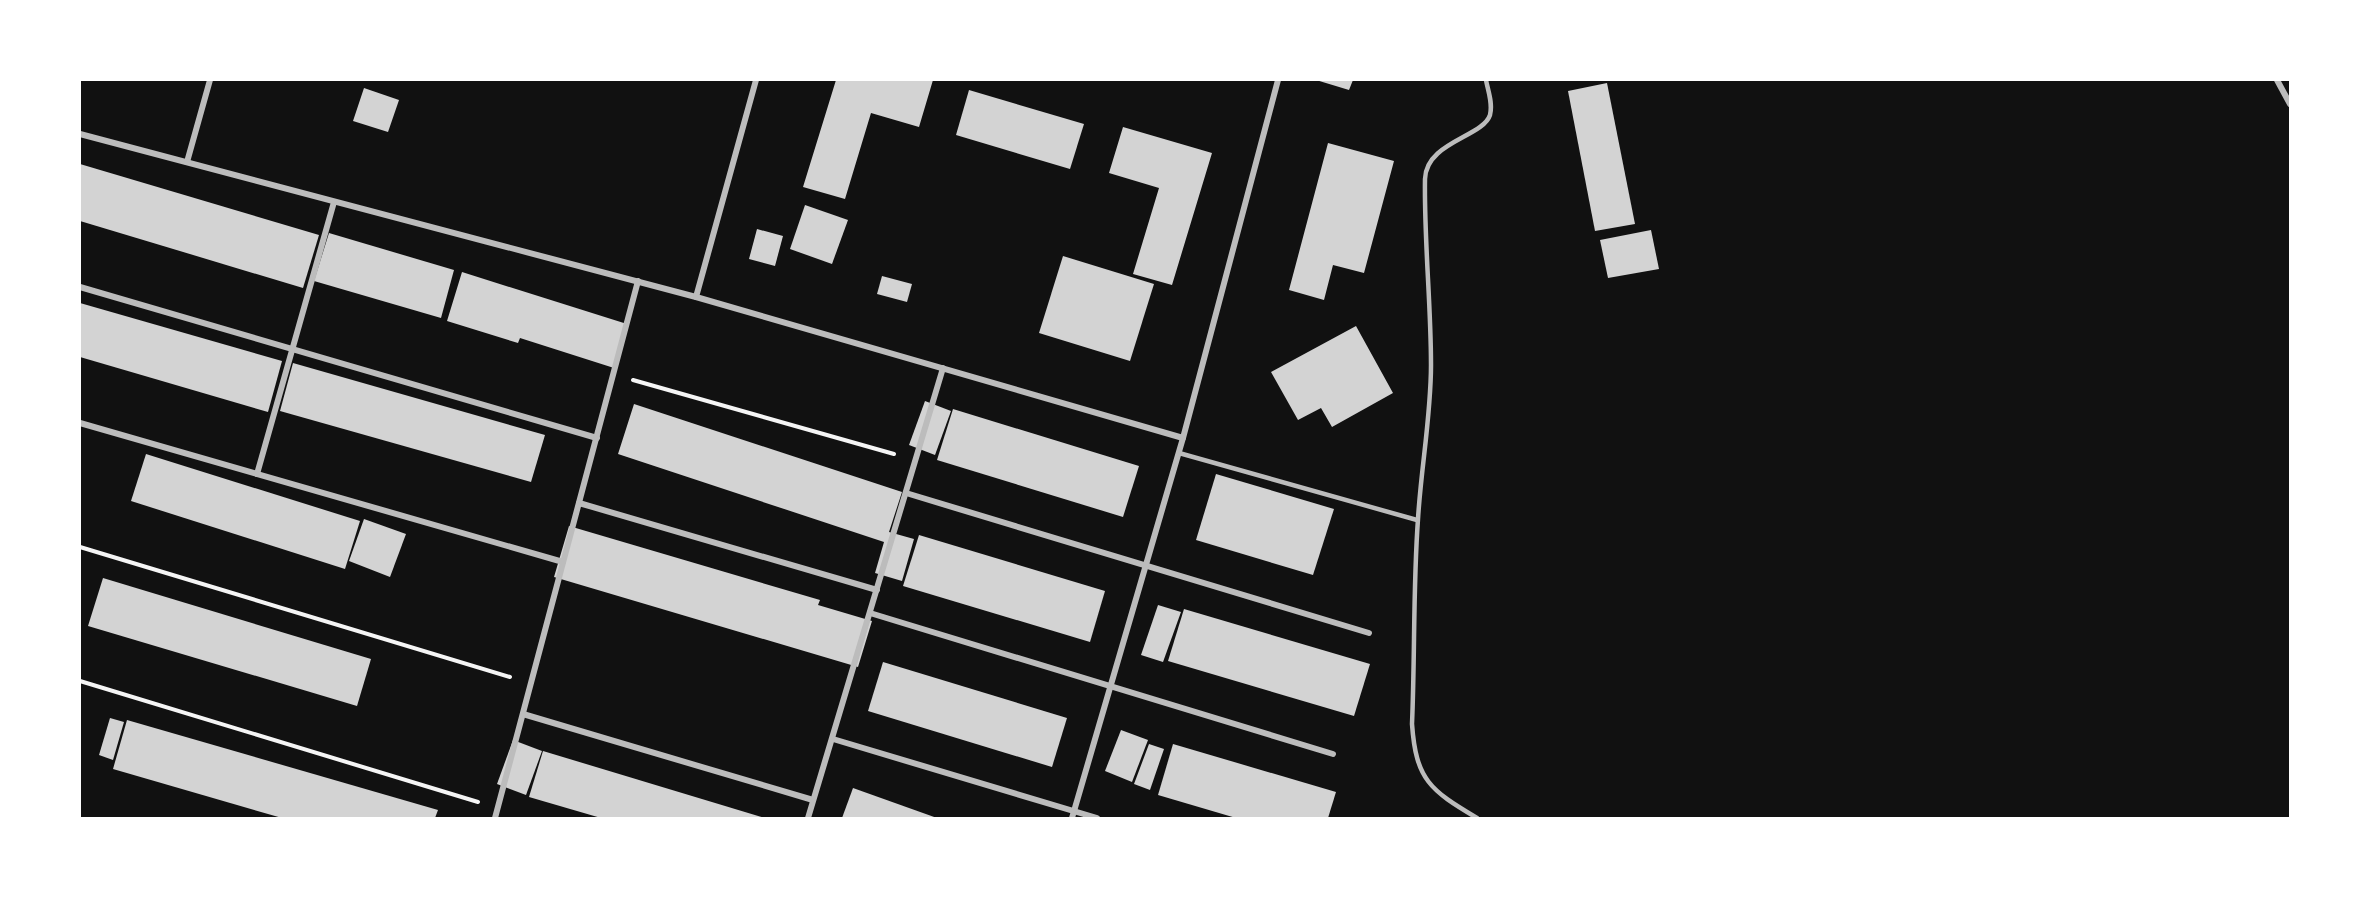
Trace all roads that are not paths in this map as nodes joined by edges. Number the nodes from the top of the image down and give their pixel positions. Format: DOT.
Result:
graph roads {
  1 [pos="210,80"];
  2 [pos="756,80"];
  3 [pos="1278,80"];
  4 [pos="1486,80"];
  5 [pos="2277,80"];
  6 [pos="2290,104"];
  7 [pos="80,134"];
  8 [pos="187,162"];
  9 [pos="334,202"];
  10 [pos="639,281"];
  11 [pos="80,286"];
  12 [pos="696,297"];
  13 [pos="292,349"];
  14 [pos="943,368"];
  15 [pos="80,423"];
  16 [pos="597,438"];
  17 [pos="1183,438"];
  18 [pos="1179,453"];
  19 [pos="257,474"];
  20 [pos="906,493"];
  21 [pos="579,503"];
  22 [pos="1417,520"];
  23 [pos="563,562"];
  24 [pos="1146,565"];
  25 [pos="877,590"];
  26 [pos="870,614"];
  27 [pos="1369,633"];
  28 [pos="1110,686"];
  29 [pos="523,714"];
  30 [pos="833,739"];
  31 [pos="1333,754"];
  32 [pos="813,800"];
  33 [pos="1073,815"];
  34 [pos="495,819"];
  35 [pos="808,819"];
  36 [pos="1097,819"];
  37 [pos="1477,819"];
  1 -- 8 [label="street"];
  2 -- 12 [label="street"];
  3 -- 17 [label="street"];
  4 -- 22 [label="lane"];
  5 -- 6 [label="street"];
  7 -- 8 [label="street"];
  8 -- 9 [label="street"];
  9 -- 10 [label="street"];
  9 -- 13 [label="street"];
  10 -- 12 [label="street"];
  10 -- 16 [label="street"];
  11 -- 13 [label="street"];
  12 -- 14 [label="street"];
  13 -- 16 [label="street"];
  13 -- 19 [label="street"];
  14 -- 17 [label="street"];
  14 -- 20 [label="street"];
  15 -- 19 [label="street"];
  16 -- 21 [label="street"];
  17 -- 18 [label="street"];
  18 -- 22 [label="lane"];
  18 -- 24 [label="street"];
  19 -- 23 [label="street"];
  20 -- 24 [label="street"];
  20 -- 25 [label="street"];
  21 -- 23 [label="street"];
  21 -- 25 [label="street"];
  22 -- 37 [label="lane"];
  23 -- 29 [label="street"];
  24 -- 27 [label="street"];
  24 -- 28 [label="street"];
  25 -- 26 [label="street"];
  26 -- 28 [label="street"];
  26 -- 30 [label="street"];
  28 -- 31 [label="street"];
  28 -- 33 [label="street"];
  29 -- 32 [label="street"];
  29 -- 34 [label="street"];
  30 -- 32 [label="street"];
  30 -- 33 [label="street"];
  32 -- 35 [label="street"];
  33 -- 36 [label="street"];
}
